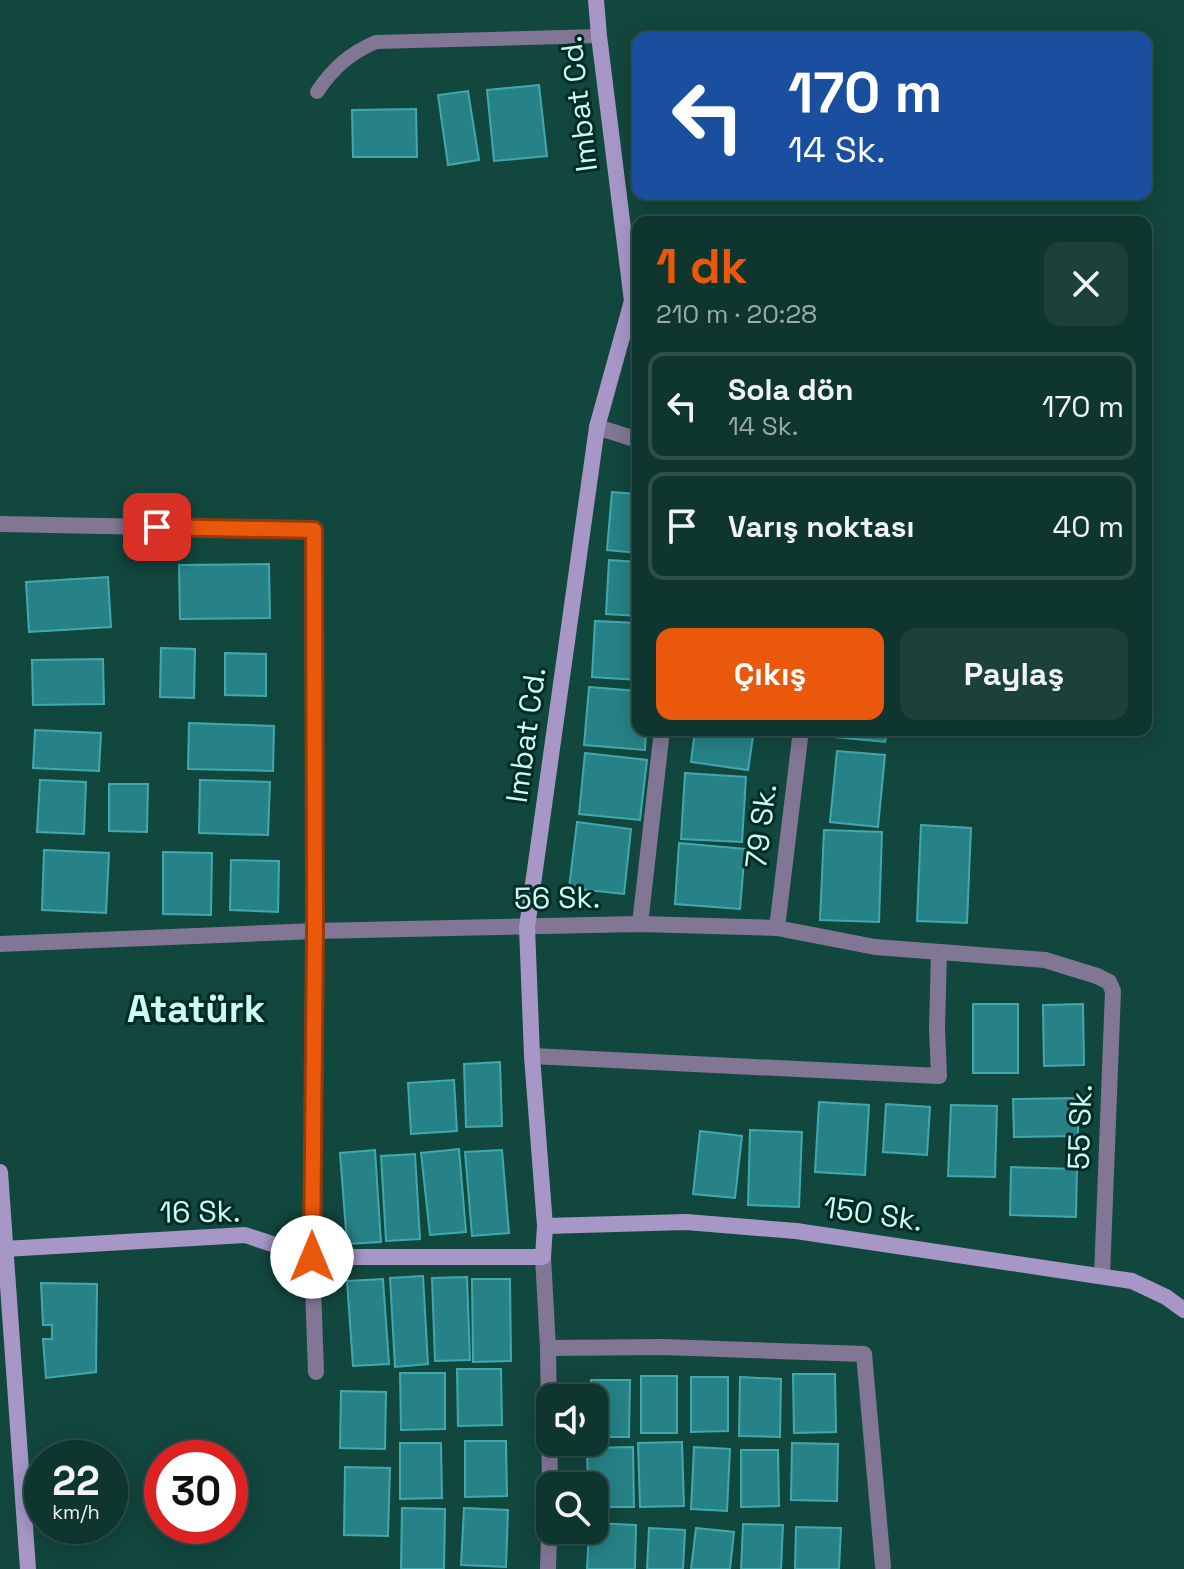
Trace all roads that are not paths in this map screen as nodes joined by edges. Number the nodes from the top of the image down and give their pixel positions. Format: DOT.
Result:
graph roads {
  1 [pos="596,0"];
  2 [pos="599,36"];
  3 [pos="317,92"];
  4 [pos="597,427"];
  5 [pos="632,438"];
  6 [pos="0,524"];
  7 [pos="661,736"];
  8 [pos="800,736"];
  9 [pos="640,924"];
  10 [pos="527,927"];
  11 [pos="777,928"];
  12 [pos="315,931"];
  13 [pos="0,944"];
  14 [pos="939,952"];
  15 [pos="1109,982"];
  16 [pos="532,1056"];
  17 [pos="0,1172"];
  18 [pos="545,1226"];
  19 [pos="2,1249"];
  20 [pos="312,1257"];
  21 [pos="543,1257"];
  22 [pos="1102,1276"];
  23 [pos="1184,1310"];
  24 [pos="548,1348"];
  25 [pos="316,1372"];
  26 [pos="550,1472"];
  27 [pos="549,1544"];
  28 [pos="883,1566"];
  29 [pos="28,1569"];
  30 [pos="548,1569"];
  1 -- 2 [label="street, Imbat Cd."];
  2 -- 3 [label="lane"];
  2 -- 4 [label="street, Imbat Cd."];
  4 -- 5 [label="street"];
  4 -- 10 [label="street, Imbat Cd."];
  6 -- 12 [label="street"];
  7 -- 9 [label="street"];
  8 -- 11 [label="street, 79 Sk."];
  9 -- 10 [label="street, 56 Sk."];
  9 -- 11 [label="street, 56 Sk."];
  10 -- 12 [label="street, 56 Sk."];
  10 -- 16 [label="street, Imbat Cd."];
  11 -- 14 [label="street, 56 Sk."];
  12 -- 13 [label="street, 56 Sk."];
  12 -- 20 [label="street"];
  14 -- 15 [label="street, 56 Sk."];
  14 -- 16 [label="street"];
  15 -- 22 [label="street, 55 Sk."];
  16 -- 18 [label="street, Imbat Cd."];
  17 -- 19 [label="street"];
  18 -- 21 [label="street, Imbat Cd."];
  18 -- 22 [label="street, 150 Sk."];
  19 -- 20 [label="street, 16 Sk."];
  19 -- 29 [label="street"];
  20 -- 21 [label="street, 16 Sk."];
  20 -- 25 [label="street"];
  21 -- 24 [label="street, Imbat Cd."];
  22 -- 23 [label="street, 150 Sk."];
  24 -- 26 [label="street, Imbat Cd."];
  24 -- 28 [label="street"];
  27 -- 30 [label="street"];
}
